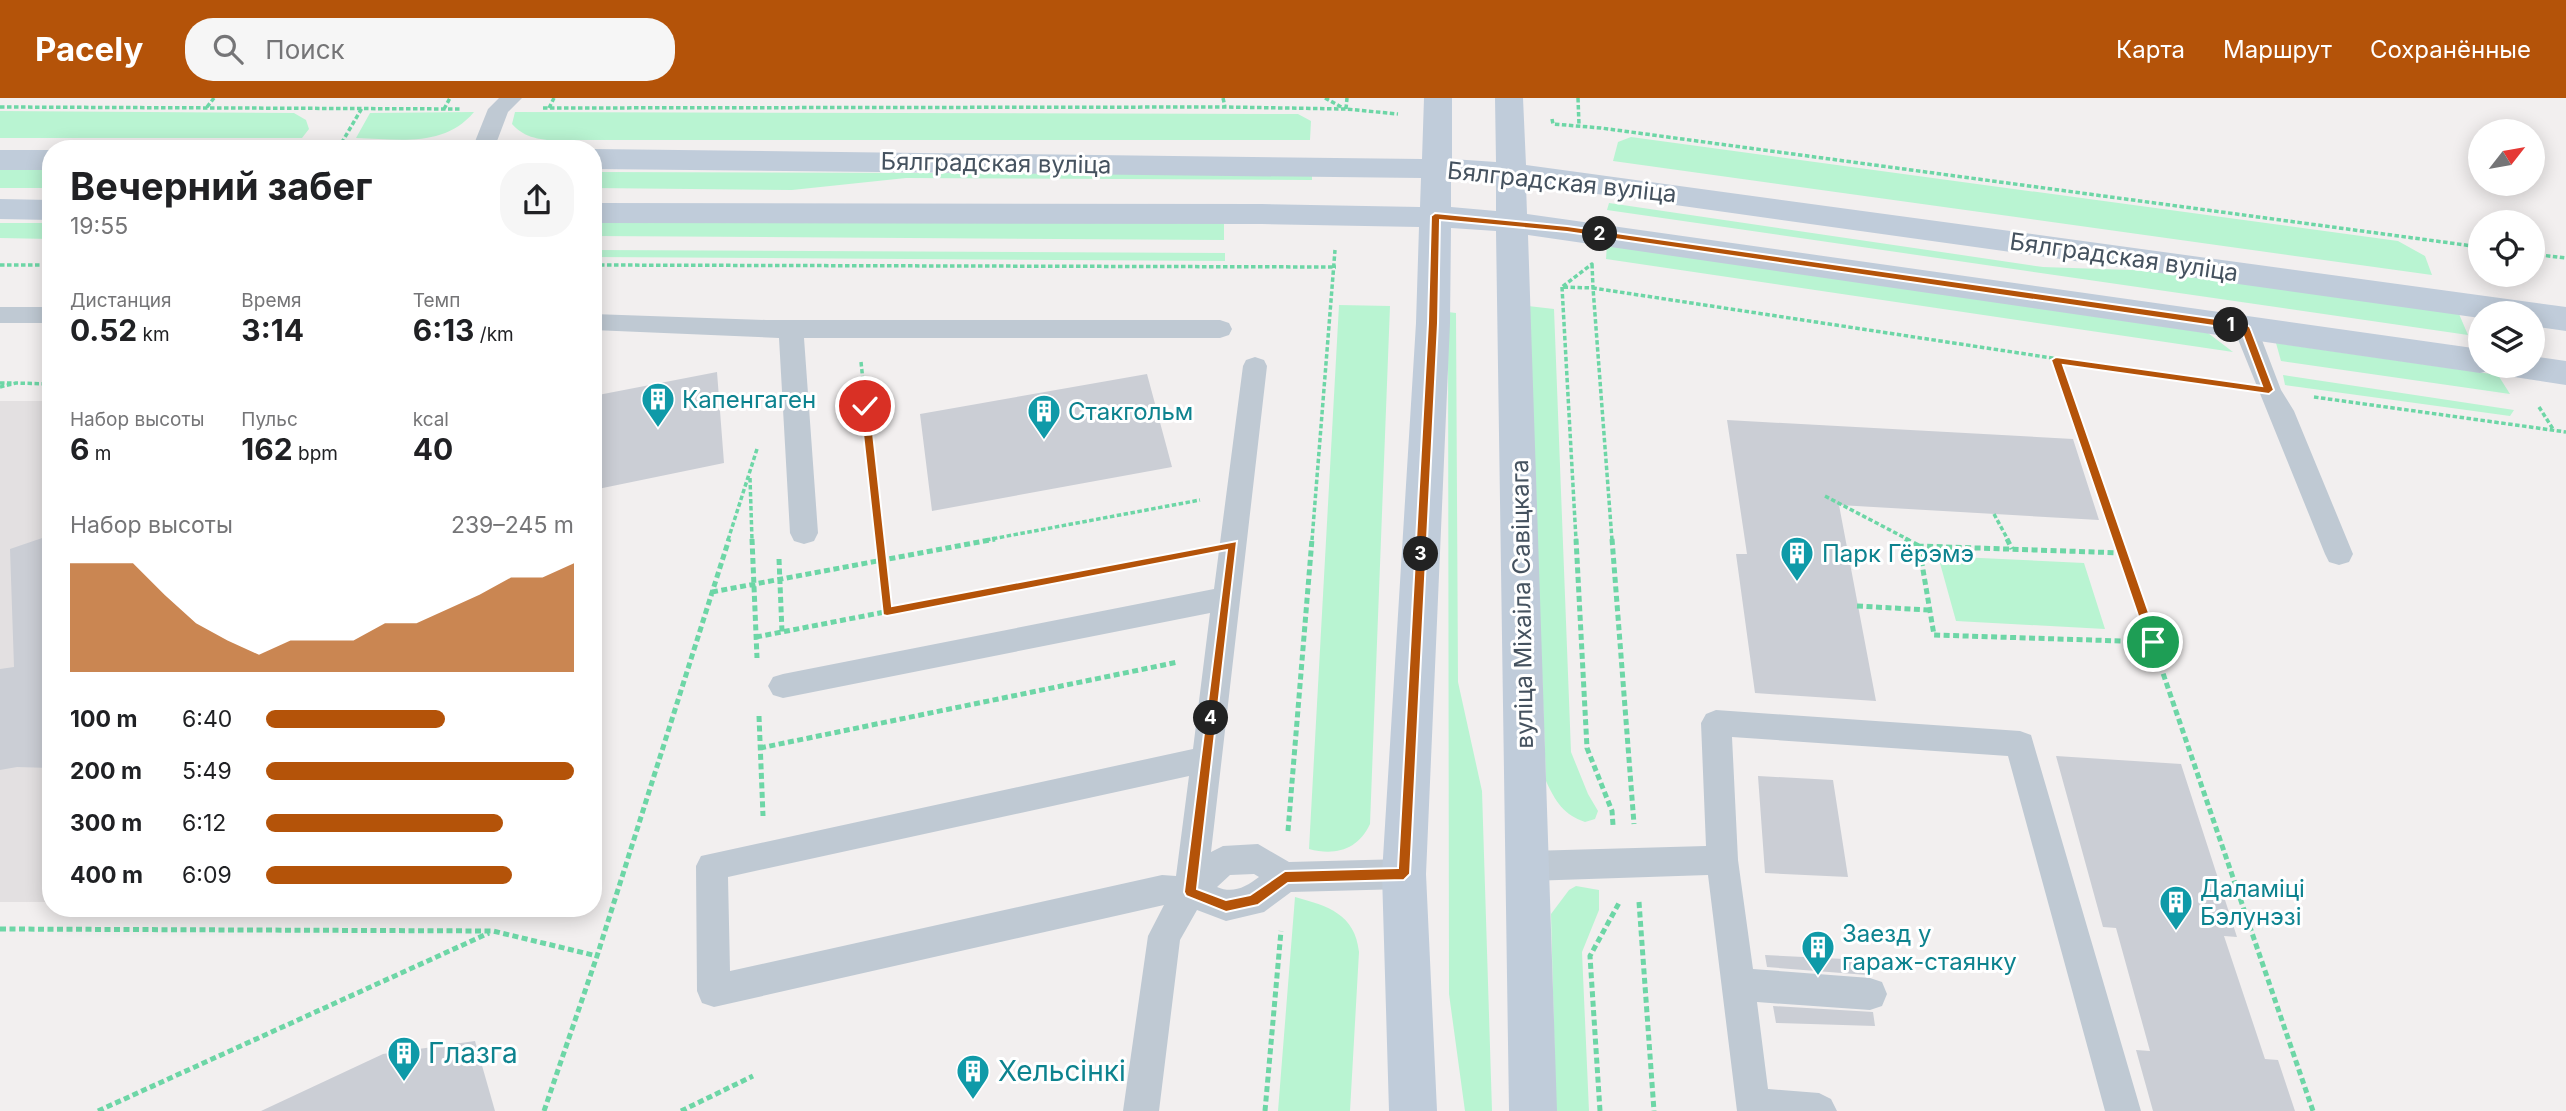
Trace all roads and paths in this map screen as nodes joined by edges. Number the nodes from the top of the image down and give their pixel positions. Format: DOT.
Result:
graph roads {
  1 [pos="214,98"];
  2 [pos="450,98"];
  3 [pos="554,98"];
  4 [pos="1223,98"];
  5 [pos="1325,98"];
  6 [pos="1347,98"];
  7 [pos="1438,98"];
  8 [pos="1509,98"];
  9 [pos="1578,98"];
  10 [pos="502,102"];
  11 [pos="0,107"];
  12 [pos="1225,107"];
  13 [pos="207,108"];
  14 [pos="362,108"];
  15 [pos="444,108"];
  16 [pos="549,108"];
  17 [pos="1346,109"];
  18 [pos="1399,114"];
  19 [pos="1553,124"];
  20 [pos="1579,125"];
  21 [pos="343,140"];
  22 [pos="487,140"];
  23 [pos="602,159"];
  24 [pos="0,160"];
  25 [pos="42,160"];
  26 [pos="1437,168"];
  27 [pos="1511,173"];
  28 [pos="0,209"];
  29 [pos="42,210"];
  30 [pos="602,213"];
  31 [pos="1435,216"];
  32 [pos="1513,222"];
  33 [pos="2468,245"];
  34 [pos="1335,247"];
  35 [pos="2545,256"];
  36 [pos="2566,258"];
  37 [pos="0,265"];
  38 [pos="42,265"];
  39 [pos="602,265"];
  40 [pos="1336,267"];
  41 [pos="1562,287"];
  42 [pos="1593,288"];
  43 [pos="2468,305"];
  44 [pos="0,315"];
  45 [pos="42,315"];
  46 [pos="2545,316"];
  47 [pos="2566,319"];
  48 [pos="602,322"];
  49 [pos="2245,327"];
  50 [pos="791,328"];
  51 [pos="857,329"];
  52 [pos="1220,329"];
  53 [pos="2468,359"];
  54 [pos="2056,360"];
  55 [pos="1255,366"];
  56 [pos="2545,370"];
  57 [pos="2566,373"];
  58 [pos="42,384"];
  59 [pos="0,385"];
  60 [pos="2269,390"];
  61 [pos="2539,406"];
  62 [pos="2554,430"];
  63 [pos="2566,432"];
  64 [pos="758,447"];
  65 [pos="1239,493"];
  66 [pos="1825,496"];
  67 [pos="1994,514"];
  68 [pos="804,533"];
  69 [pos="1233,544"];
  70 [pos="1919,546"];
  71 [pos="2012,549"];
  72 [pos="2123,553"];
  73 [pos="2339,554"];
  74 [pos="881,560"];
  75 [pos="712,592"];
  76 [pos="1227,598"];
  77 [pos="1857,606"];
  78 [pos="1929,610"];
  79 [pos="887,612"];
  80 [pos="756,637"];
  81 [pos="2153,642"];
  82 [pos="1220,654"];
  83 [pos="783,686"];
  84 [pos="761,748"];
  85 [pos="1206,759"];
  86 [pos="1722,860"];
  87 [pos="1626,862"];
  88 [pos="1529,866"];
  89 [pos="1404,874"];
  90 [pos="1285,877"];
  91 [pos="1190,892"];
  92 [pos="0,929"];
  93 [pos="493,931"];
  94 [pos="597,956"];
  95 [pos="1738,984"];
  96 [pos="1870,994"];
  97 [pos="753,1076"];
  98 [pos="98,1111"];
  99 [pos="544,1111"];
  100 [pos="681,1111"];
  101 [pos="1142,1111"];
  102 [pos="1265,1111"];
  103 [pos="1413,1111"];
  104 [pos="1533,1111"];
  105 [pos="1600,1111"];
  106 [pos="1654,1111"];
  107 [pos="1819,1111"];
  108 [pos="2123,1111"];
  109 [pos="2312,1111"];
  1 -- 13 [label="path"];
  2 -- 15 [label="path"];
  3 -- 16 [label="path"];
  4 -- 12 [label="path"];
  5 -- 17 [label="path"];
  6 -- 17 [label="path"];
  7 -- 26 [label="street"];
  8 -- 27 [label="street, вуліца Міхаіла Савіцкага"];
  9 -- 20 [label="path"];
  10 -- 15 [label="path"];
  10 -- 16 [label="path"];
  10 -- 22 [label="lane"];
  11 -- 13 [label="path"];
  12 -- 16 [label="path"];
  12 -- 17 [label="path"];
  13 -- 14 [label="path"];
  14 -- 15 [label="path"];
  14 -- 21 [label="path"];
  17 -- 18 [label="path"];
  19 -- 20 [label="path"];
  20 -- 33 [label="path"];
  23 -- 26 [label="street, Бялградская вуліца"];
  24 -- 25 [label="street"];
  26 -- 27 [label="street, Бялградская вуліца"];
  26 -- 31 [label="street"];
  27 -- 32 [label="street, вуліца Міхаіла Савіцкага"];
  27 -- 43 [label="street, Бялградская вуліца"];
  28 -- 29 [label="street"];
  30 -- 31 [label="street, Бялградская вуліца"];
  31 -- 32 [label="street, Бялградская вуліца"];
  31 -- 89 [label="street"];
  32 -- 49 [label="street, Бялградская вуліца"];
  32 -- 88 [label="street, вуліца Міхаіла Савіцкага"];
  34 -- 40 [label="path"];
  35 -- 36 [label="path"];
  37 -- 38 [label="path"];
  39 -- 40 [label="path"];
  40 -- 90 [label="path"];
  41 -- 42 [label="path"];
  41 -- 42 [label="path"];
  41 -- 87 [label="path"];
  42 -- 54 [label="path"];
  42 -- 87 [label="path"];
  44 -- 45 [label="lane"];
  46 -- 47 [label="street"];
  48 -- 50 [label="lane"];
  49 -- 53 [label="street, Бялградская вуліца"];
  49 -- 60 [label="lane"];
  50 -- 51 [label="lane"];
  50 -- 68 [label="lane"];
  51 -- 52 [label="lane"];
  51 -- 74 [label="path"];
  54 -- 60 [label="path"];
  54 -- 72 [label="path"];
  55 -- 65 [label="lane"];
  56 -- 57 [label="street"];
  58 -- 59 [label="path"];
  60 -- 62 [label="path"];
  60 -- 73 [label="lane"];
  61 -- 62 [label="path"];
  62 -- 63 [label="path"];
  64 -- 75 [label="path"];
  65 -- 69 [label="lane"];
  65 -- 74 [label="path"];
  66 -- 70 [label="path"];
  67 -- 71 [label="path"];
  69 -- 76 [label="lane"];
  69 -- 79 [label="path"];
  70 -- 71 [label="path"];
  70 -- 78 [label="path"];
  71 -- 72 [label="path"];
  72 -- 81 [label="path"];
  74 -- 75 [label="path"];
  74 -- 79 [label="path"];
  75 -- 94 [label="path"];
  76 -- 82 [label="lane"];
  76 -- 83 [label="lane"];
  77 -- 78 [label="path"];
  78 -- 81 [label="path"];
  79 -- 80 [label="path"];
  81 -- 109 [label="path"];
  82 -- 84 [label="path"];
  82 -- 85 [label="lane"];
  85 -- 91 [label="lane"];
  85 -- 91 [label="lane"];
  86 -- 87 [label="lane"];
  86 -- 95 [label="lane"];
  86 -- 108 [label="lane"];
  87 -- 88 [label="lane"];
  87 -- 105 [label="path"];
  87 -- 106 [label="path"];
  88 -- 104 [label="street, вуліца Міхаіла Савіцкага"];
  89 -- 90 [label="lane"];
  89 -- 103 [label="street"];
  90 -- 91 [label="lane"];
  90 -- 91 [label="lane"];
  90 -- 102 [label="path"];
  91 -- 101 [label="lane"];
  92 -- 93 [label="path"];
  93 -- 94 [label="path"];
  93 -- 98 [label="path"];
  94 -- 99 [label="path"];
  95 -- 96 [label="lane"];
  95 -- 107 [label="lane"];
  97 -- 100 [label="path"];
}
